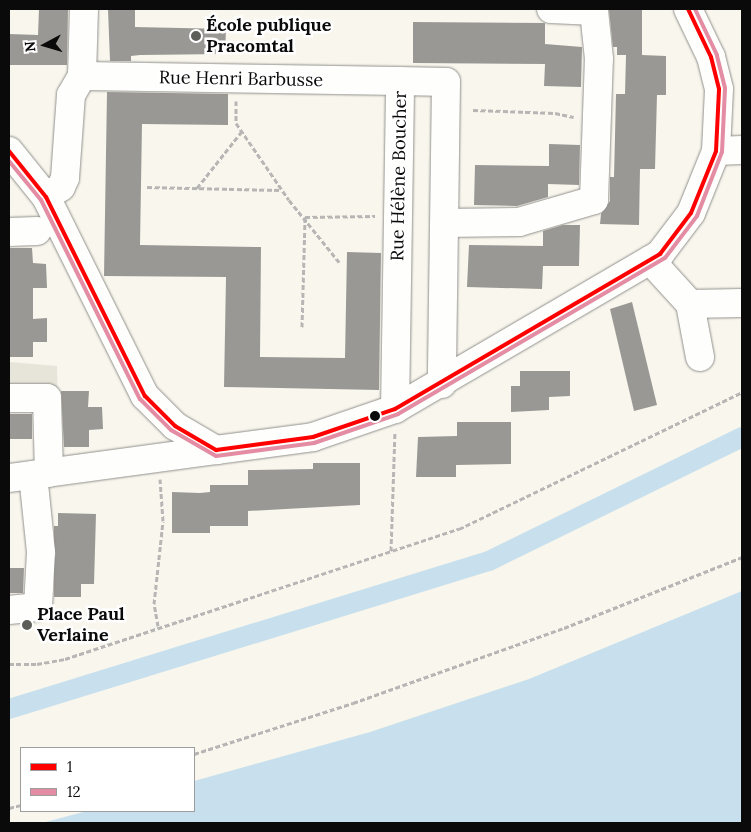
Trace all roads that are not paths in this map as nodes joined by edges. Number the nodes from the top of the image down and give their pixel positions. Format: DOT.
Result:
graph roads {
  1 [pos="84,9"];
  2 [pos="551,9"];
  3 [pos="688,9"];
  4 [pos="82,76"];
  5 [pos="400,81"];
  6 [pos="9,151"];
  7 [pos="729,151"];
  8 [pos="46,197"];
  9 [pos="445,224"];
  10 [pos="37,231"];
  11 [pos="9,232"];
  12 [pos="650,260"];
  13 [pos="742,303"];
  14 [pos="690,304"];
  15 [pos="700,358"];
  16 [pos="442,384"];
  17 [pos="9,398"];
  18 [pos="396,409"];
  19 [pos="216,450"];
  20 [pos="30,475"];
  21 [pos="9,610"];
  1 -- 4 [label="street"];
  2 -- 9 [label="street"];
  3 -- 7 [label="street"];
  4 -- 5 [label="street, Rue Henri Barbusse"];
  4 -- 8 [label="street"];
  5 -- 9 [label="street, Rue Hélène Boucher"];
  5 -- 18 [label="street, Rue Hélène Boucher"];
  6 -- 8 [label="street"];
  7 -- 12 [label="street"];
  8 -- 19 [label="street"];
  9 -- 16 [label="street, Rue Hélène Boucher"];
  10 -- 11 [label="street"];
  12 -- 14 [label="street"];
  12 -- 16 [label="street"];
  13 -- 14 [label="street"];
  14 -- 15 [label="street"];
  16 -- 18 [label="street"];
  17 -- 20 [label="street"];
  18 -- 19 [label="street"];
  19 -- 20 [label="street"];
  20 -- 21 [label="street"];
}
